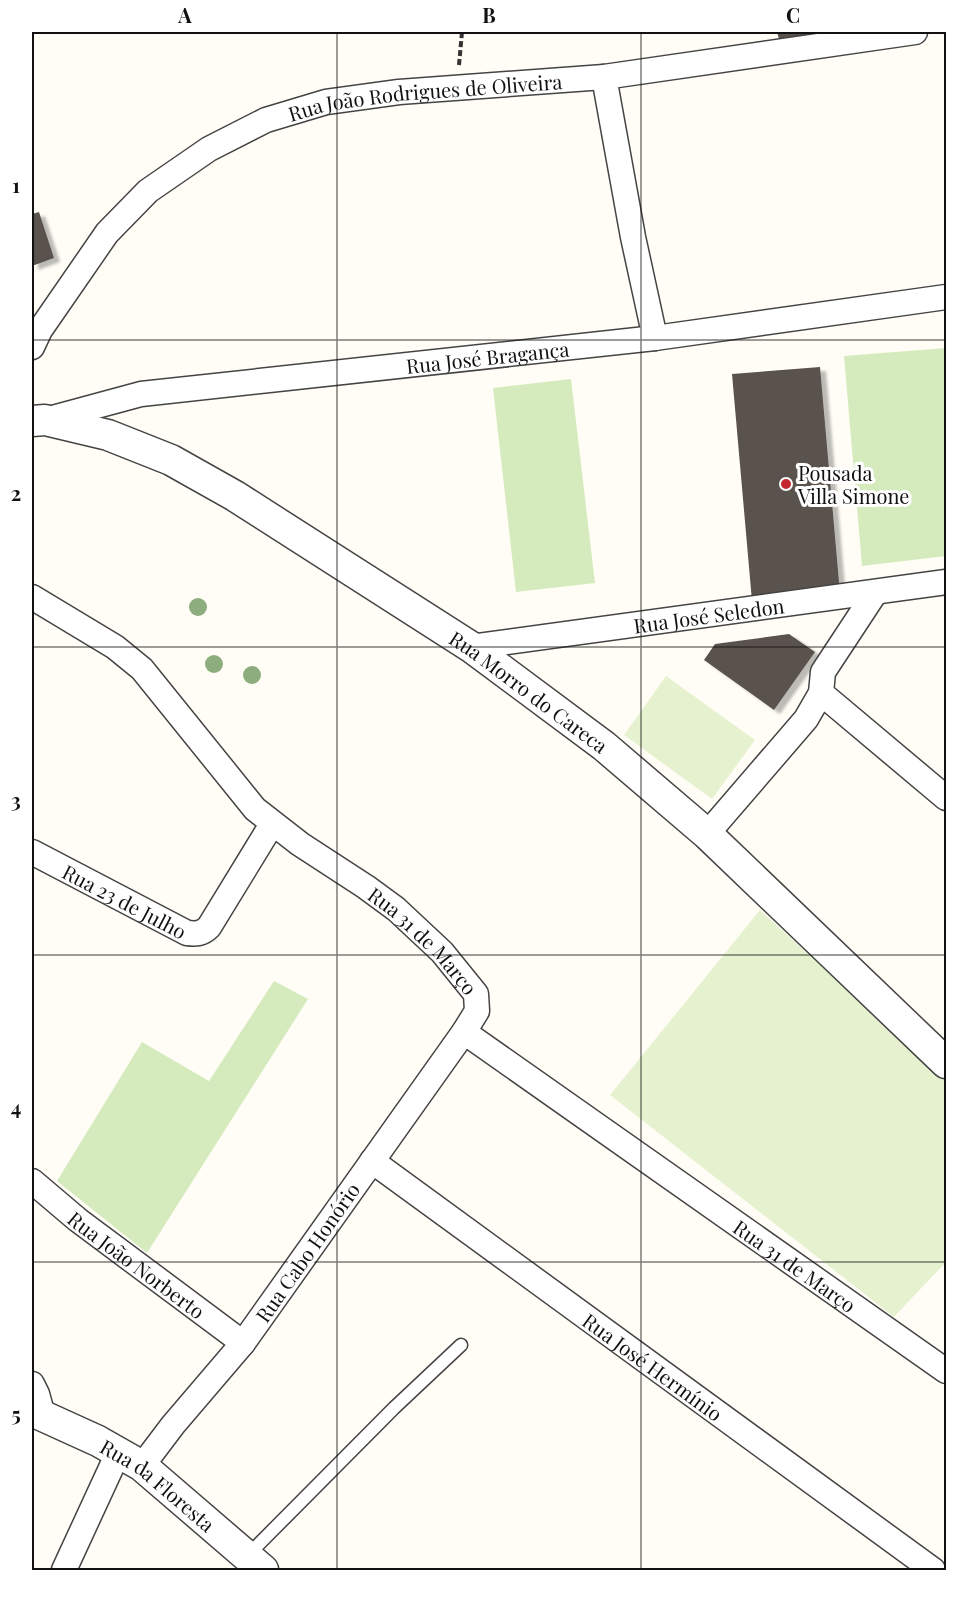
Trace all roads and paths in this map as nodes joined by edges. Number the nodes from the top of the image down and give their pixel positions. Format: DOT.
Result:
graph roads {
  1 [pos="462,32"];
  2 [pos="915,32"];
  3 [pos="459,66"];
  4 [pos="604,77"];
  5 [pos="946,297"];
  6 [pos="655,338"];
  7 [pos="32,347"];
  8 [pos="38,420"];
  9 [pos="946,582"];
  10 [pos="875,593"];
  11 [pos="32,597"];
  12 [pos="471,647"];
  13 [pos="821,693"];
  14 [pos="946,798"];
  15 [pos="272,824"];
  16 [pos="707,834"];
  17 [pos="32,852"];
  18 [pos="464,1032"];
  19 [pos="946,1063"];
  20 [pos="372,1161"];
  21 [pos="32,1181"];
  22 [pos="243,1343"];
  23 [pos="461,1345"];
  24 [pos="946,1371"];
  25 [pos="32,1384"];
  26 [pos="37,1414"];
  27 [pos="130,1460"];
  28 [pos="255,1563"];
  29 [pos="64,1570"];
  30 [pos="933,1570"];
  1 -- 3 [label="path"];
  2 -- 4 [label="street, Rua João Rodrigues de Oliveira"];
  4 -- 6 [label="street"];
  4 -- 7 [label="street, Rua João Rodrigues de Oliveira"];
  5 -- 6 [label="street, Rua José Bragança"];
  6 -- 8 [label="street, Rua José Bragança"];
  8 -- 12 [label="street, Rua Morro do Careca"];
  9 -- 10 [label="street, Rua José Seledon"];
  10 -- 12 [label="street, Rua José Seledon"];
  10 -- 13 [label="street"];
  11 -- 15 [label="street, Rua 31 de Março"];
  12 -- 16 [label="street, Rua Morro do Careca"];
  13 -- 14 [label="street"];
  13 -- 16 [label="street"];
  15 -- 17 [label="street, Rua 23 de Julho"];
  15 -- 18 [label="street, Rua 31 de Março"];
  16 -- 19 [label="street, Rua Morro do Careca"];
  18 -- 20 [label="street, Rua Cabo Honório"];
  18 -- 24 [label="street, Rua 31 de Março"];
  20 -- 22 [label="street, Rua Cabo Honório"];
  20 -- 30 [label="street, Rua José Hermínio"];
  21 -- 22 [label="street, Rua João Norberto"];
  22 -- 27 [label="street, Rua Cabo Honório"];
  23 -- 28 [label="lane"];
  25 -- 26 [label="street, Rua da Floresta"];
  26 -- 27 [label="street, Rua da Floresta"];
  27 -- 28 [label="street, Rua da Floresta"];
  27 -- 29 [label="street, Rua Cabo Honório"];
}
